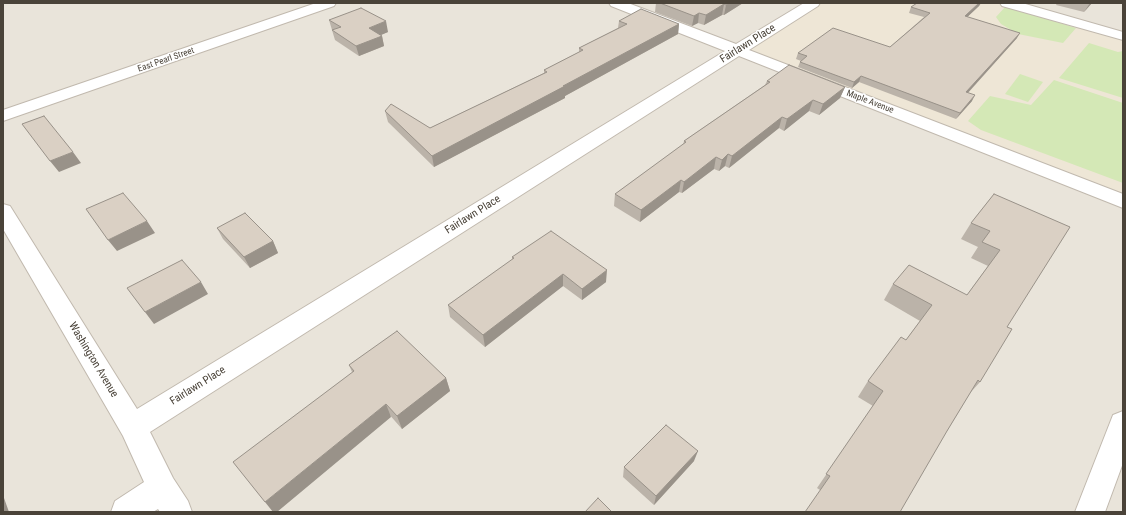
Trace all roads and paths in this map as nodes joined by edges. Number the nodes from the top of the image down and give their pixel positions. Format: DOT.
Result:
graph roads {
  1 [pos="329,3"];
  2 [pos="616,3"];
  3 [pos="813,3"];
  4 [pos="1007,3"];
  5 [pos="1123,36"];
  6 [pos="738,50"];
  7 [pos="3,116"];
  8 [pos="1123,201"];
  9 [pos="3,211"];
  10 [pos="1123,424"];
  11 [pos="133,427"];
  12 [pos="170,500"];
  13 [pos="126,512"];
  14 [pos="1090,512"];
  1 -- 7 [label="street, East Pearl Street"];
  2 -- 6 [label="street, Maple Avenue"];
  3 -- 6 [label="street, Fairlawn Place"];
  4 -- 5 [label="street"];
  6 -- 8 [label="street, Maple Avenue"];
  6 -- 11 [label="street, Fairlawn Place"];
  9 -- 11 [label="street, Washington Avenue"];
  10 -- 14 [label="street"];
  11 -- 12 [label="street, Washington Avenue"];
  12 -- 13 [label="street"];
}
